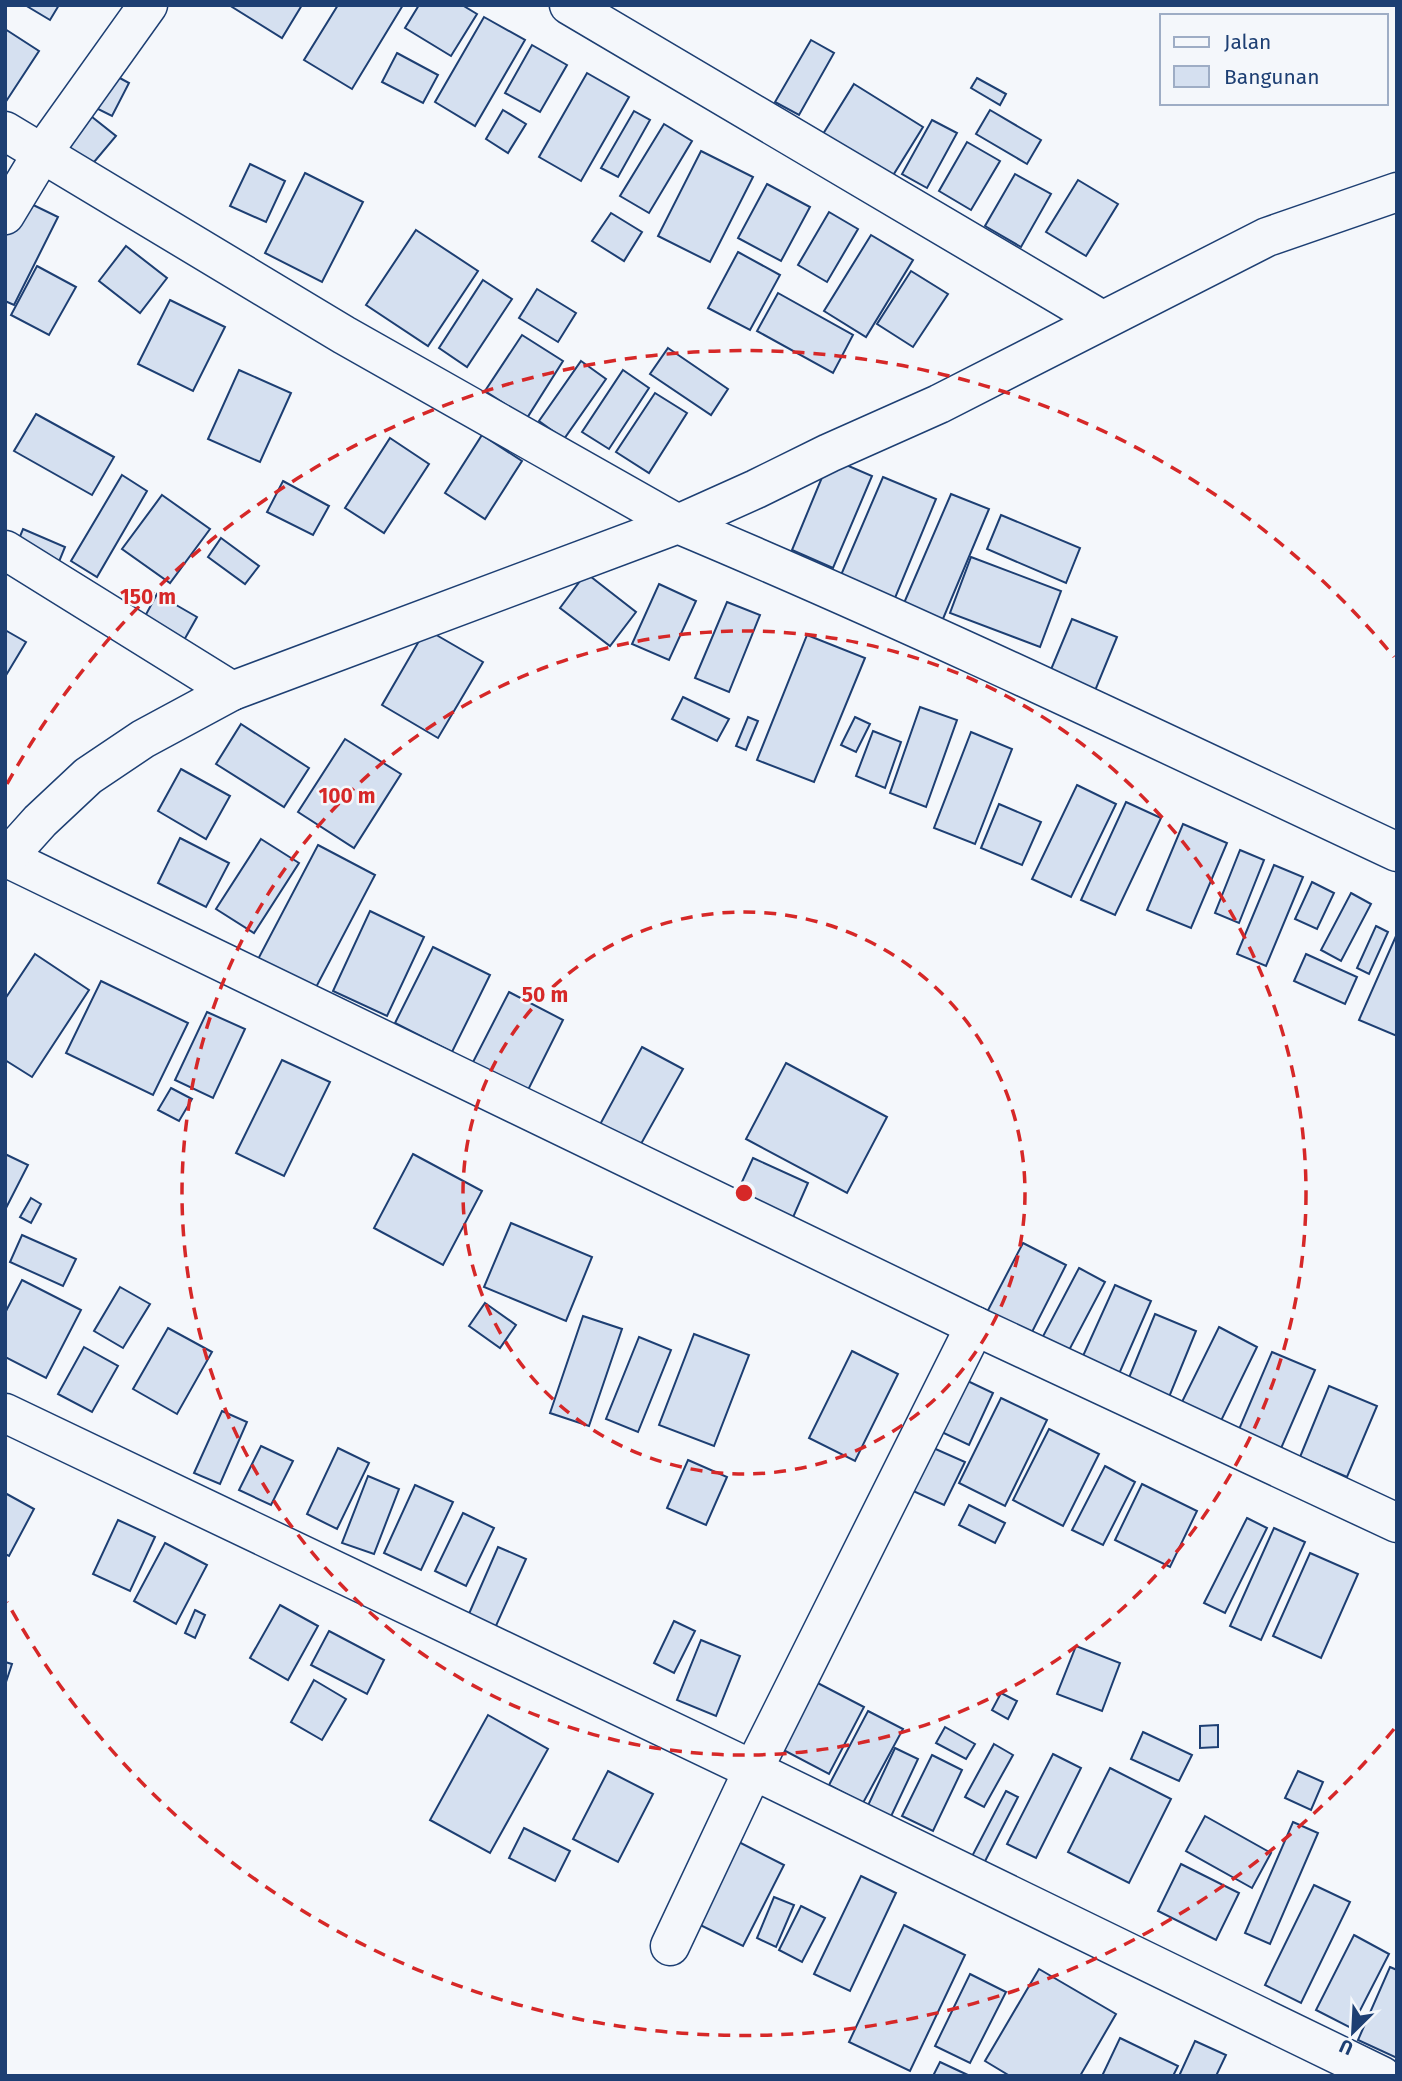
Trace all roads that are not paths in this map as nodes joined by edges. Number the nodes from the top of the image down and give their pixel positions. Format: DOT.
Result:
graph roads {
  1 [pos="148,5"];
  2 [pos="569,5"];
  3 [pos="5,131"];
  4 [pos="43,152"];
  5 [pos="1397,192"];
  6 [pos="5,215"];
  7 [pos="1102,320"];
  8 [pos="678,524"];
  9 [pos="5,550"];
  10 [pos="232,691"];
  11 [pos="1397,852"];
  12 [pos="6,859"];
  13 [pos="975,1326"];
  14 [pos="5,1413"];
  15 [pos="1397,1523"];
  16 [pos="753,1770"];
  17 [pos="670,1946"];
  18 [pos="1382,2076"];
  1 -- 4 [label="street"];
  2 -- 7 [label="street"];
  3 -- 4 [label="street"];
  4 -- 6 [label="street"];
  4 -- 8 [label="street"];
  5 -- 7 [label="street"];
  7 -- 8 [label="street"];
  8 -- 10 [label="street"];
  8 -- 11 [label="street"];
  9 -- 10 [label="street"];
  10 -- 12 [label="street"];
  12 -- 13 [label="street"];
  13 -- 15 [label="street"];
  13 -- 16 [label="street"];
  14 -- 16 [label="street"];
  16 -- 17 [label="street"];
  16 -- 18 [label="street"];
}
